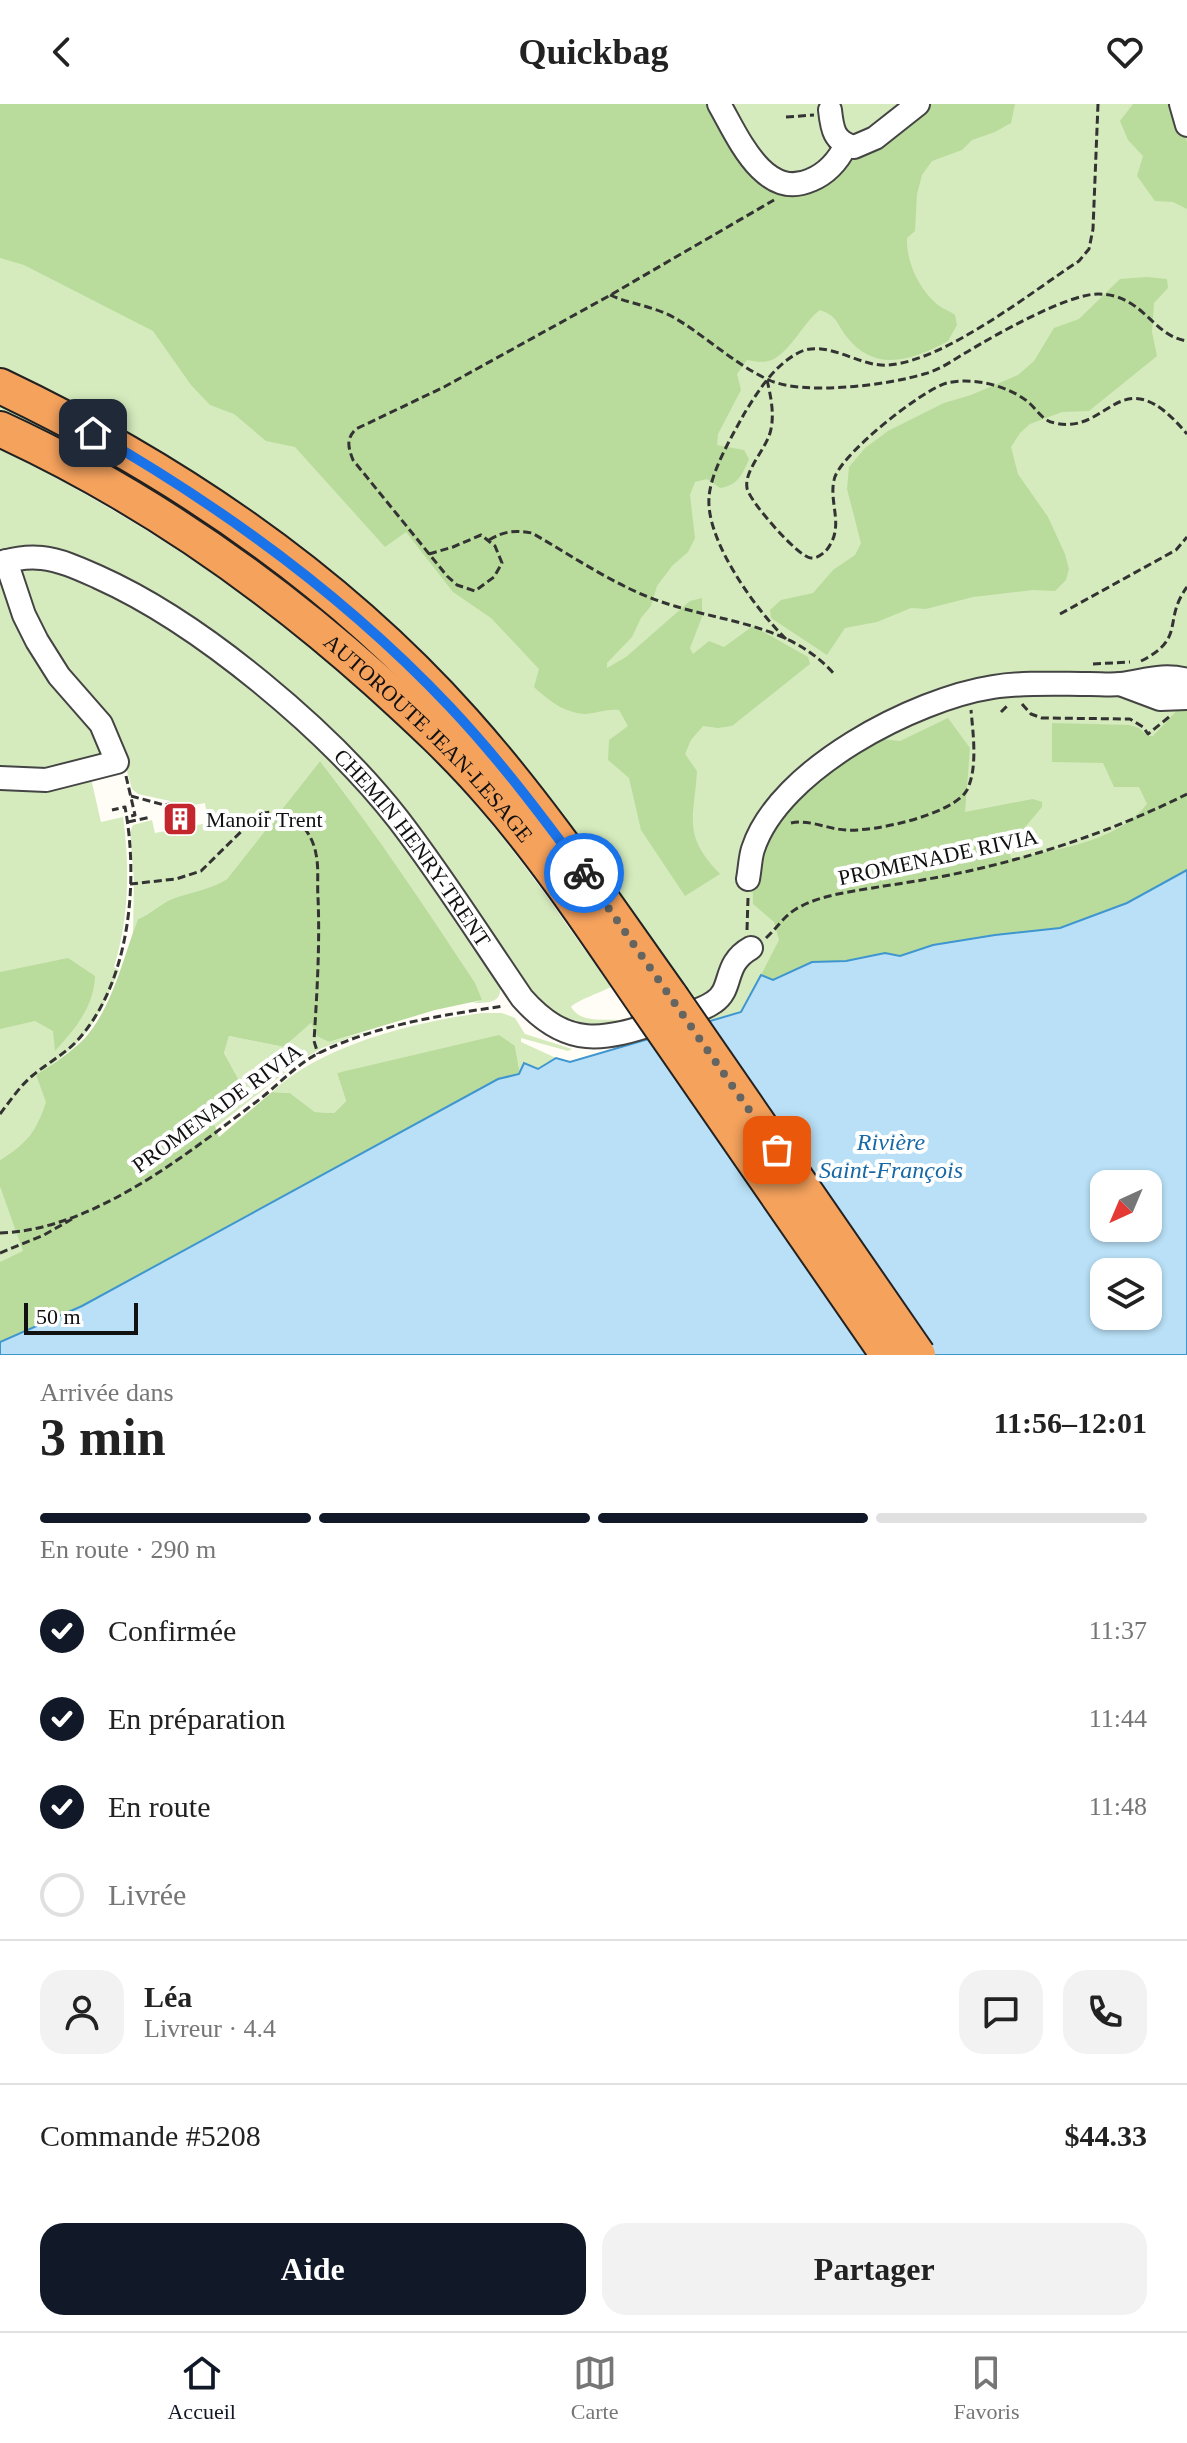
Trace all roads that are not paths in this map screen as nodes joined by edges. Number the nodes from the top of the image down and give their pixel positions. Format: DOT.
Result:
graph roads {
  1 [pos="719,104"];
  2 [pos="918,104"];
  3 [pos="1181,104"];
  4 [pos="827,108"];
  5 [pos="1187,125"];
  6 [pos="846,145"];
  7 [pos="0,386"];
  8 [pos="0,429"];
  9 [pos="3,562"];
  10 [pos="1187,680"];
  11 [pos="1120,684"];
  12 [pos="1187,698"];
  13 [pos="0,778"];
  14 [pos="748,885"];
  15 [pos="751,948"];
  16 [pos="658,1001"];
  17 [pos="888,1355"];
  18 [pos="918,1355"];
  1 -- 6 [label="lane"];
  2 -- 6 [label="lane"];
  3 -- 5 [label="lane"];
  4 -- 6 [label="lane"];
  7 -- 16 [label="highway, AUTOROUTE JEAN-LESAGE"];
  8 -- 16 [label="highway, AUTOROUTE JEAN-LESAGE"];
  9 -- 13 [label="lane"];
  9 -- 15 [label="lane, CHEMIN HENRY-TRENT"];
  10 -- 11 [label="lane"];
  11 -- 12 [label="lane"];
  11 -- 14 [label="lane"];
  16 -- 17 [label="highway, AUTOROUTE JEAN-LESAGE, bridge"];
  16 -- 18 [label="highway, AUTOROUTE JEAN-LESAGE, bridge"];
}
